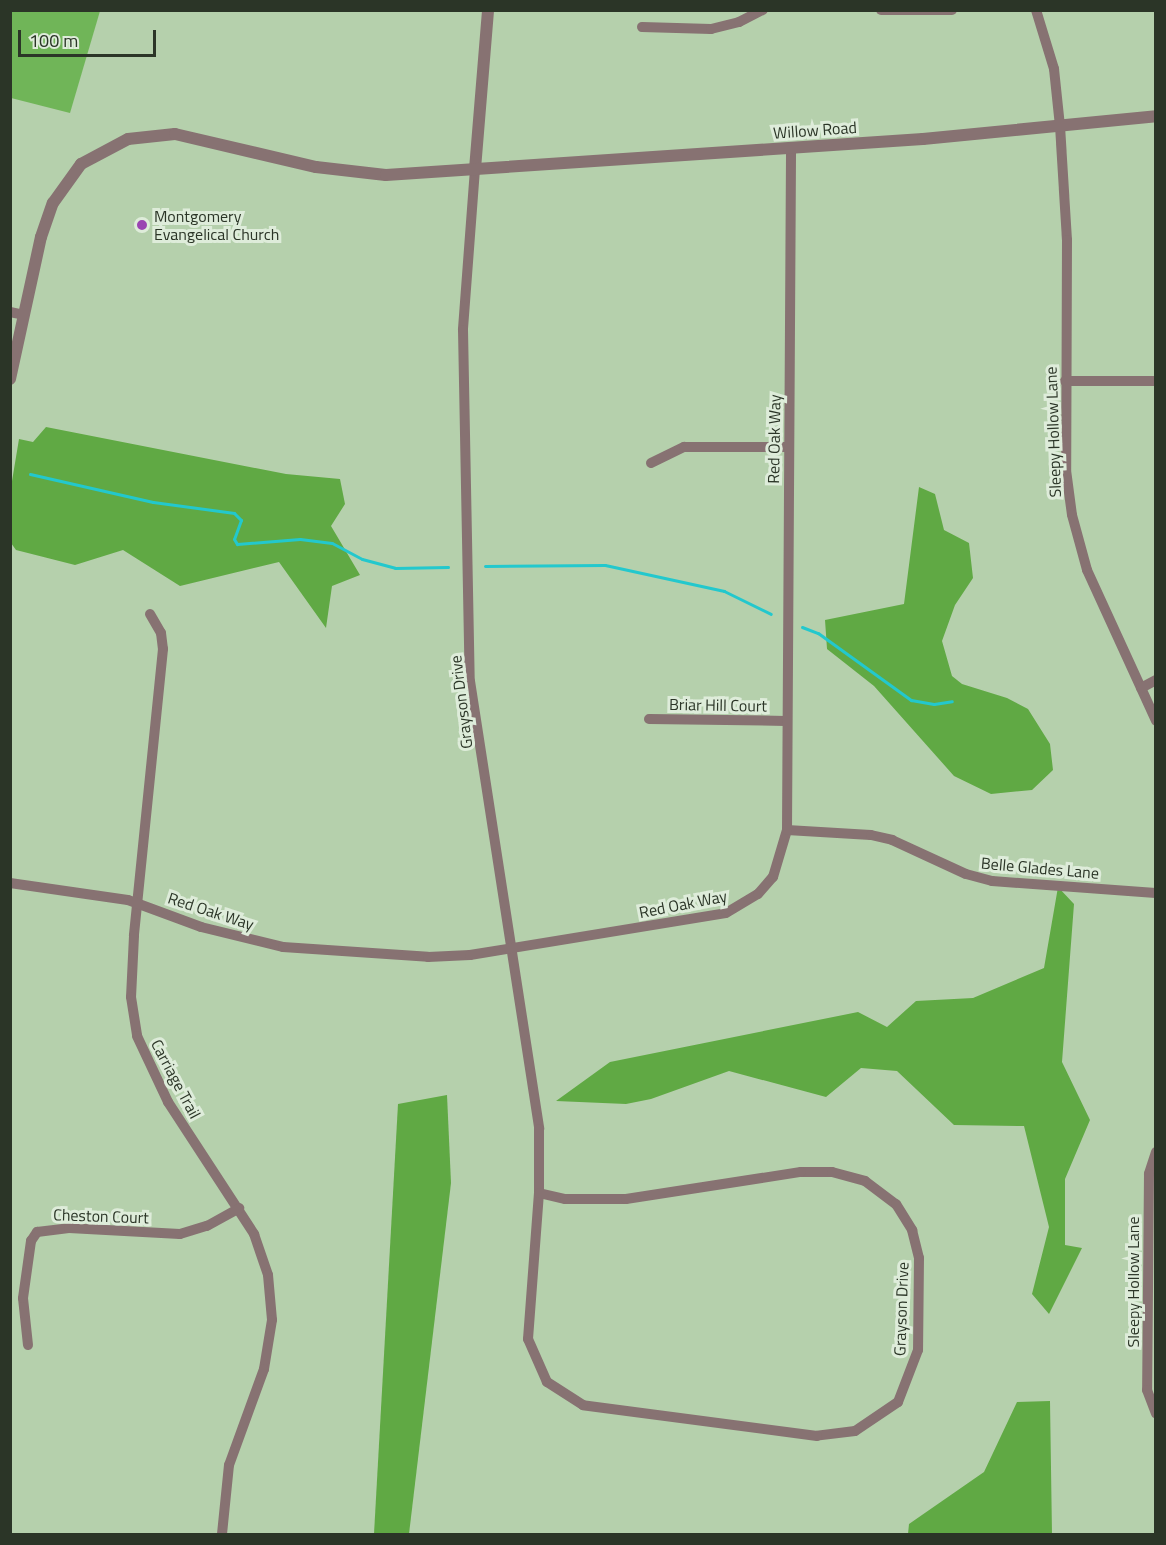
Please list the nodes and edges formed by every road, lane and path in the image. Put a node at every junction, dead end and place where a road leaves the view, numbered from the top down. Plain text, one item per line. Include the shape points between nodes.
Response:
1 (488, 10) edge
2 (763, 10) edge
3 (881, 10) edge
4 (952, 10) edge
5 (1036, 10) edge
6 (642, 27) dead end
7 (1155, 116) edge
8 (1060, 126) junction
9 (791, 148) junction
10 (475, 169) junction
11 (10, 312) edge
12 (24, 315) junction
13 (10, 379) edge
14 (1065, 381) junction
15 (1155, 381) edge
16 (789, 447) junction
17 (651, 463) dead end
18 (150, 614) dead end
19 (1155, 680) edge
20 (1141, 688) junction
21 (649, 719) dead end
22 (786, 721) junction
23 (1155, 721) edge
24 (787, 830) junction
25 (10, 883) edge
26 (1155, 892) edge
27 (140, 903) junction
28 (512, 948) junction
29 (1155, 1152) edge
30 (539, 1193) junction
31 (239, 1208) junction
32 (28, 1345) dead end
33 (1155, 1413) edge
34 (222, 1534) edge

1 - 10 street
2 - 6 street via 739,22 711,28
3 - 4 street
5 - 8 street, Sleepy Hollow Lane via 1054,69
7 - 8 street, Willow Road
8 - 9 street, Willow Road
8 - 14 street, Sleepy Hollow Lane via 1067,240
9 - 10 street, Willow Road
9 - 16 street, Red Oak Way
10 - 12 street, Willow Road via 386,175 350,173 175,134 128,139 86,161 63,184 41,237
10 - 28 street, Grayson Drive via 463,330 470,681
11 - 12 street
12 - 13 street, Willow Road
14 - 15 street
14 - 20 street, Sleepy Hollow Lane via 1066,470 1079,544 1097,595
16 - 17 street via 684,447
16 - 22 street, Red Oak Way
18 - 27 street, Carriage Trail via 161,633 163,649
19 - 20 street
20 - 23 street, Sleepy Hollow Lane
21 - 22 street, Briar Hill Court
22 - 24 street, Red Oak Way
24 - 26 street, Belle Glades Lane via 892,840 966,874 992,881
24 - 28 street, Red Oak Way via 773,877 736,909
25 - 27 street, Red Oak Way
27 - 28 street, Red Oak Way via 201,927 284,947 428,957
27 - 31 street, Carriage Trail via 131,997 137,1036 168,1102
28 - 30 street, Grayson Drive via 539,1129
29 - 33 street, Sleepy Hollow Lane via 1149,1174 1147,1390
30 - 30 street, Grayson Drive via 528,1339 547,1382 573,1401 674,1420 831,1436 870,1424 898,1402 906,1389 918,1350 919,1258 908,1220 883,1191 865,1181 832,1172 801,1172 627,1199 565,1199
31 - 32 street, Cheston Court via 207,1226 180,1234 69,1228 37,1232 31,1241 23,1298
31 - 34 street, Carriage Trail via 265,1262 272,1320 264,1369 229,1465

